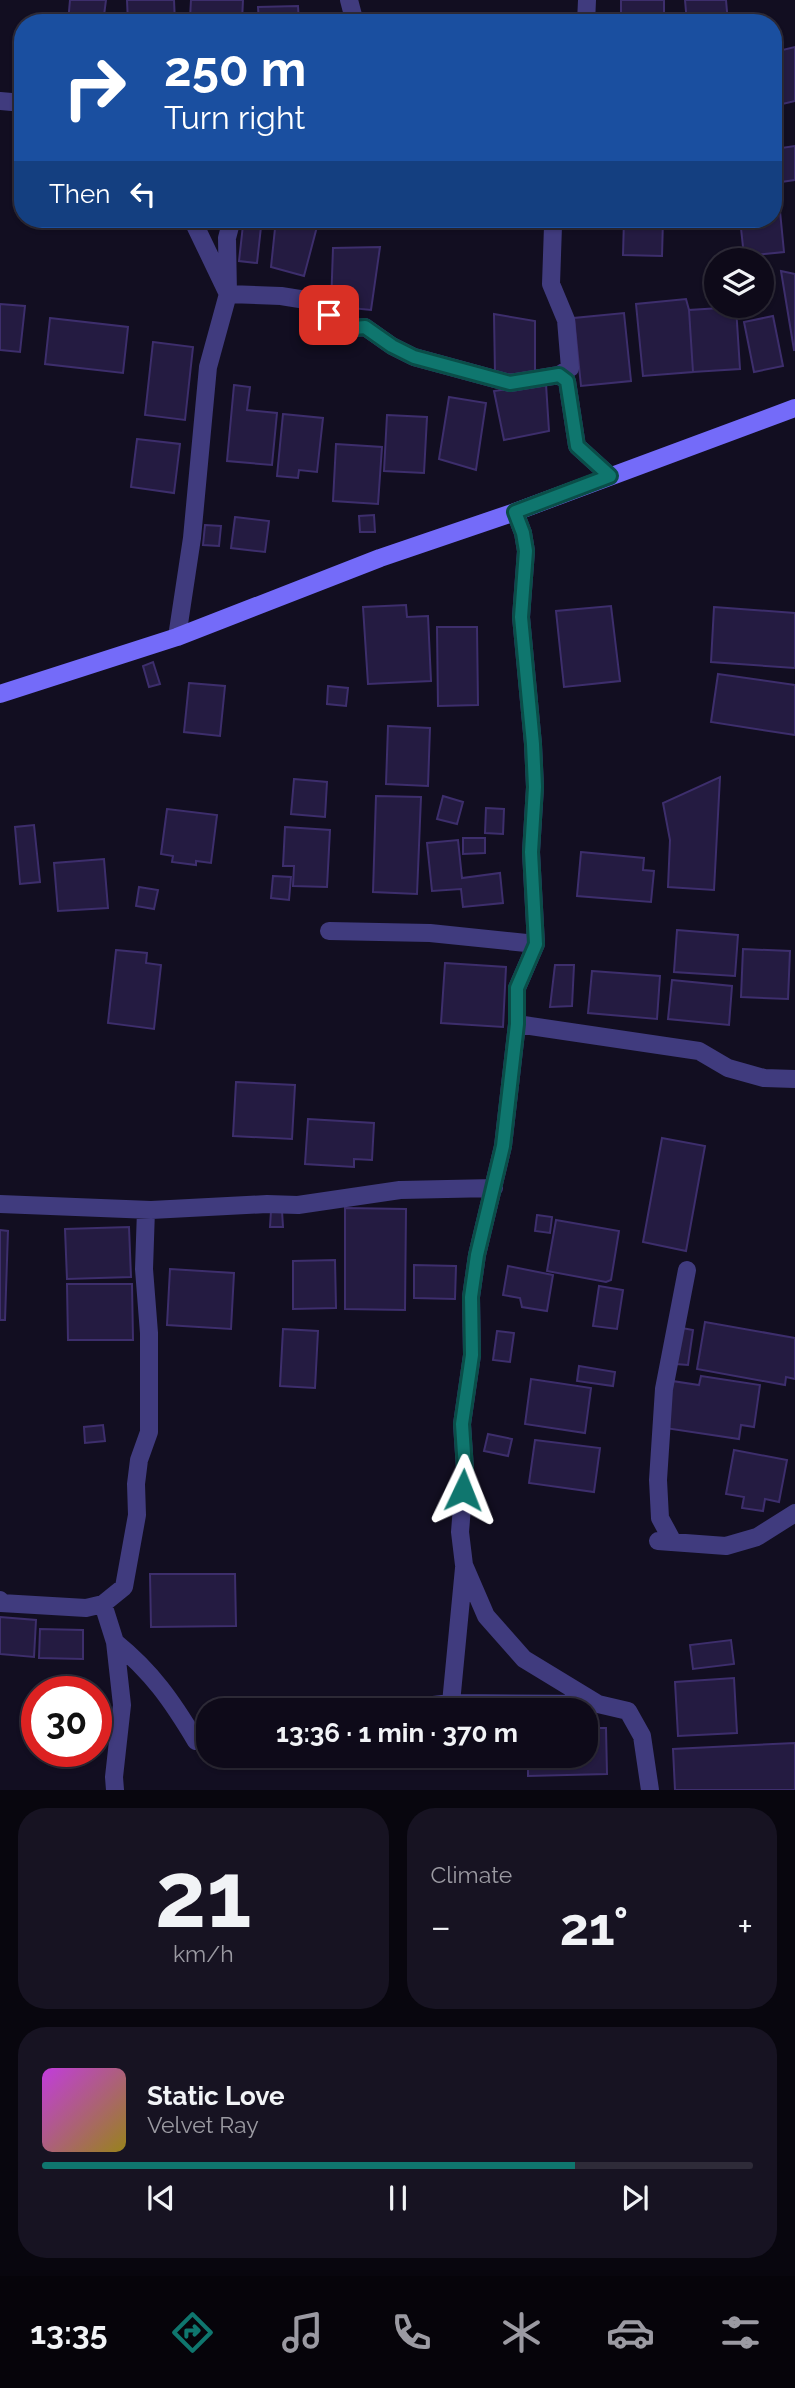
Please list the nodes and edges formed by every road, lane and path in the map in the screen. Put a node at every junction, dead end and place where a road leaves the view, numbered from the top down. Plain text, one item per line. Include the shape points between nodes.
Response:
1 (196, 228) edge
2 (230, 228) edge
3 (554, 228) edge
4 (228, 294) junction
5 (559, 375) junction
6 (795, 408) edge
7 (610, 476) junction
8 (515, 512) junction
9 (177, 637) junction
10 (0, 694) edge
11 (329, 930) dead end
12 (536, 944) junction
13 (517, 1024) junction
14 (795, 1080) edge
15 (494, 1188) junction
16 (0, 1204) edge
17 (146, 1210) junction
18 (687, 1270) dead end
19 (795, 1513) edge
20 (464, 1565) junction
21 (0, 1600) edge
22 (103, 1604) junction
23 (116, 1642) junction
24 (451, 1698) edge
25 (588, 1698) edge
26 (598, 1704) edge
27 (196, 1741) edge
28 (115, 1790) edge
29 (650, 1790) edge

1 - 4 street
2 - 4 street
3 - 5 street via 551,284 566,320 570,368
4 - 5 street via 324,299 335,330 365,327 414,357 495,380 510,383
4 - 9 street via 208,367 192,538
5 - 7 street via 567,381 577,446
6 - 7 street
7 - 8 street
8 - 9 street via 380,558
8 - 12 street via 526,551 521,617 534,755 531,852
9 - 10 street
11 - 12 street via 429,933
12 - 13 street via 517,988
13 - 14 street via 699,1051 728,1068
13 - 15 street via 511,1093
15 - 17 street via 400,1190 298,1205
15 - 20 street via 471,1297 472,1355 462,1424 465,1469 460,1532
16 - 17 street
17 - 22 street via 149,1432 139,1460 137,1515 124,1587
18 - 19 street via 664,1389 659,1480 666,1542 726,1546 757,1537
20 - 24 street
20 - 25 street via 486,1616 524,1658
21 - 22 street via 86,1608
22 - 23 street
23 - 27 street via 171,1699
23 - 28 street via 122,1704
26 - 29 street via 628,1711 642,1736

